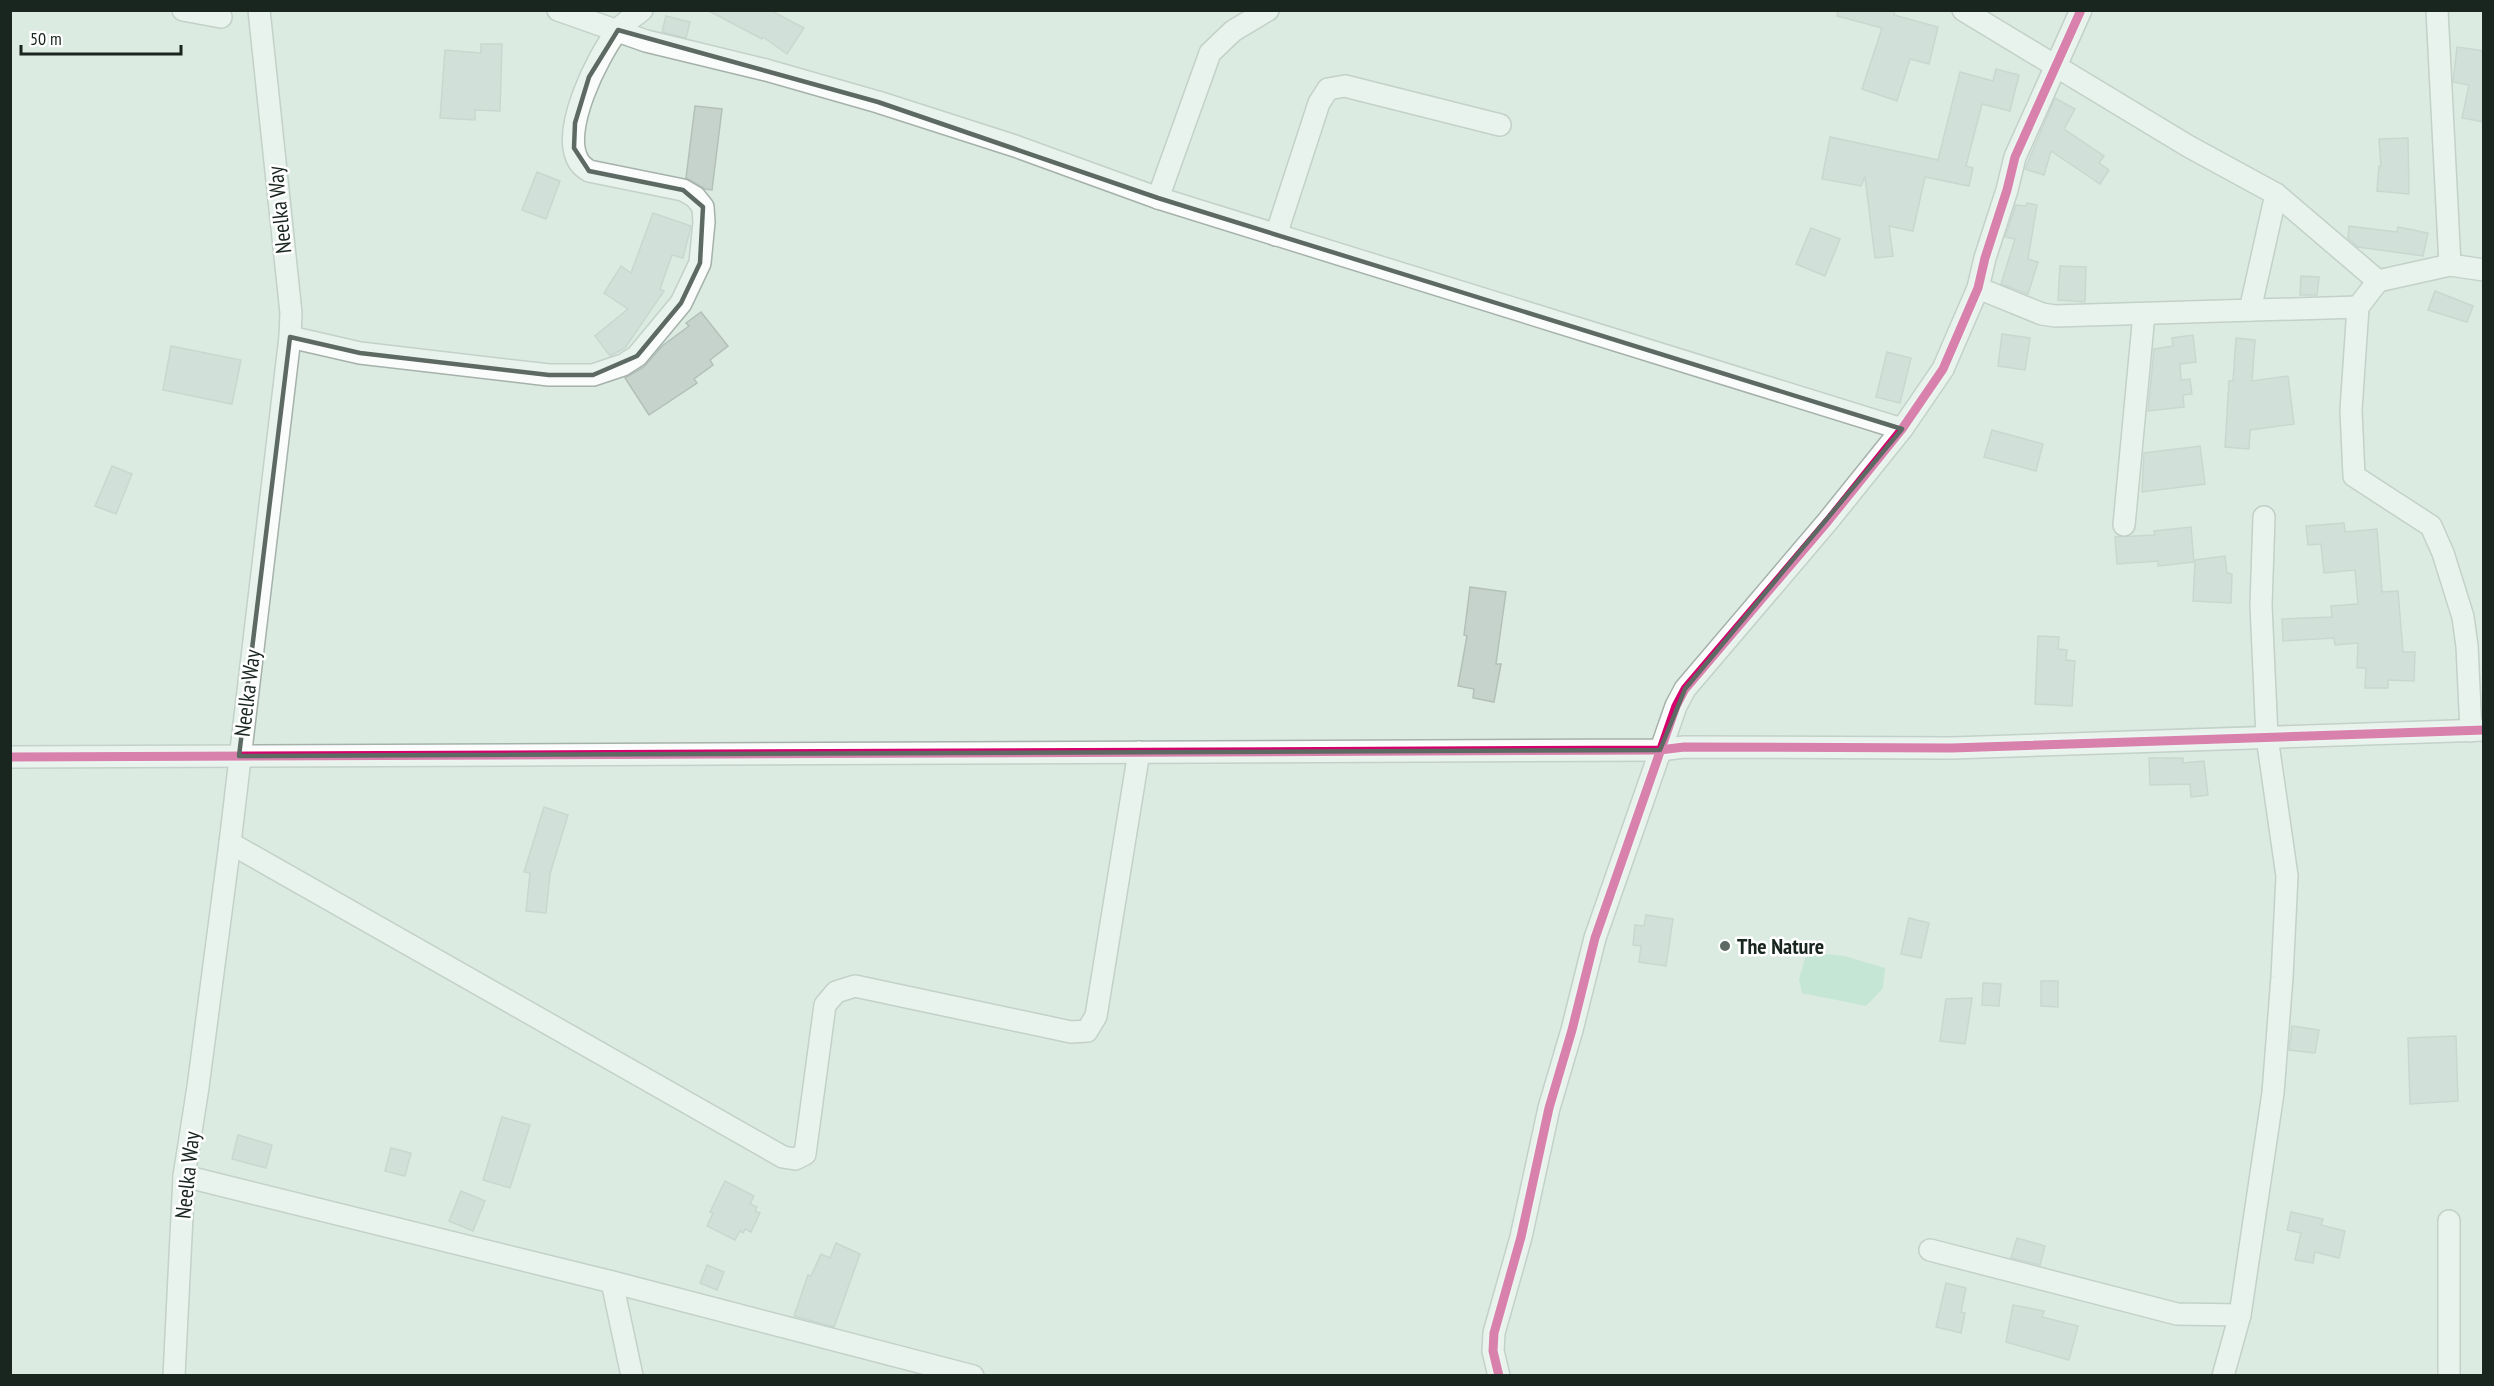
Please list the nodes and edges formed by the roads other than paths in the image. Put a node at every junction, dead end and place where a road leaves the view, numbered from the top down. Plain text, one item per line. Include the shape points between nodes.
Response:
1 (183, 10) edge
2 (259, 10) edge
3 (558, 10) edge
4 (642, 10) edge
5 (1268, 10) edge
6 (1963, 10) edge
7 (2081, 10) edge
8 (2436, 10) edge
9 (221, 17) dead end
10 (618, 30) junction
11 (2055, 68) junction
12 (1500, 125) dead end
13 (2276, 194) junction
14 (1158, 198) junction
15 (1276, 235) junction
16 (2450, 265) junction
17 (2484, 270) edge
18 (2378, 281) junction
19 (1978, 288) junction
20 (2358, 307) junction
21 (2250, 310) junction
22 (2144, 314) junction
23 (290, 337) junction
24 (1902, 429) junction
25 (2265, 517) dead end
26 (2124, 525) dead end
27 (2477, 731) edge
28 (2267, 737) junction
29 (1660, 750) junction
30 (1139, 752) junction
31 (239, 756) junction
32 (10, 757) edge
33 (230, 843) junction
34 (184, 1176) junction
35 (2449, 1221) dead end
36 (1930, 1250) dead end
37 (612, 1281) junction
38 (2240, 1315) junction
39 (174, 1376) edge
40 (632, 1376) edge
41 (973, 1376) edge
42 (1500, 1376) edge
43 (2223, 1376) edge
44 (2449, 1376) edge

1 - 9 street
2 - 23 street, Neelka Way via 291,313
3 - 10 street
4 - 10 street
5 - 14 street via 1233,31 1210,53
6 - 11 street
7 - 11 street
8 - 16 street
10 - 14 street via 646,41 878,102 1016,146
10 - 23 street via 589,77 575,123 574,148 579,162 589,171 683,190 703,207 704,222 700,263 681,303 637,356 594,375 549,375 360,353
11 - 13 street
11 - 19 street via 2015,157
12 - 15 street via 1345,86 1328,89 1319,103
13 - 18 street
13 - 21 street
14 - 15 street
15 - 24 street
16 - 17 street
16 - 18 street
18 - 20 street
19 - 22 street via 2042,314
19 - 24 street via 1946,363
20 - 21 street
20 - 27 street via 2351,410 2354,476 2431,526 2444,553 2463,617
21 - 22 street
22 - 26 street
23 - 31 street, Neelka Way
24 - 29 street via 1685,689
25 - 28 street via 2261,605
27 - 28 street
28 - 29 street via 1952,748
28 - 38 street via 2287,876 2283,966 2273,1093
29 - 30 street
29 - 42 street via 1595,938 1549,1108 1521,1237 1494,1333 1493,1351
30 - 31 street
30 - 33 street via 1096,1016 1087,1031 1071,1032 855,986 836,992 825,1005 805,1154 795,1159 783,1157
31 - 32 street
31 - 33 street, Neelka Way
33 - 34 street, Neelka Way
34 - 37 street
34 - 39 street, Neelka Way
35 - 44 street
36 - 38 street via 2177,1314
37 - 40 street
37 - 41 street
38 - 43 street

